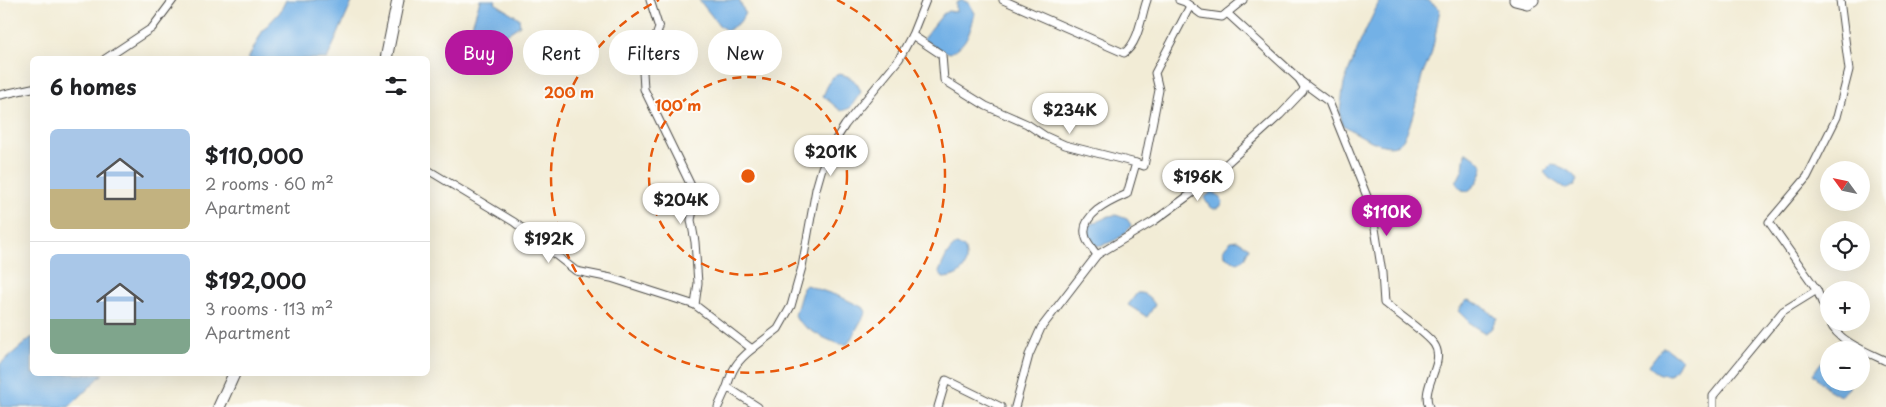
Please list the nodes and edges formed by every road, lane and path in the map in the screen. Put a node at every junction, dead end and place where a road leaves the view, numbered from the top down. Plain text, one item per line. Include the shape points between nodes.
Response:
1 (173, 0) edge
2 (398, 0) edge
3 (650, 0) edge
4 (926, 0) edge
5 (1003, 0) edge
6 (1147, 0) edge
7 (1179, 0) edge
8 (1244, 0) edge
9 (1515, 0) edge
10 (1533, 0) edge
11 (1840, 0) edge
12 (1190, 6) junction
13 (1227, 13) junction
14 (912, 35) junction
15 (110, 56) edge
16 (387, 56) edge
17 (1299, 79) junction
18 (30, 88) edge
19 (0, 95) edge
20 (1136, 163) junction
21 (430, 171) edge
22 (1097, 255) junction
23 (1817, 290) junction
24 (1820, 298) edge
25 (695, 305) junction
26 (1833, 331) edge
27 (752, 349) junction
28 (1886, 361) edge
29 (233, 376) edge
30 (727, 387) junction
31 (219, 407) edge
32 (718, 407) edge
33 (758, 407) edge
34 (938, 407) edge
35 (1001, 407) edge
36 (1015, 407) edge
37 (1429, 407) edge
38 (1713, 407) edge

1 - 15 street via 152,28
2 - 16 main road
3 - 25 street via 659,28 643,72 644,89 696,196 691,220 698,283
4 - 14 street
5 - 6 street via 1124,53 1130,49 1140,26
7 - 12 street
8 - 13 street
9 - 10 main road via 1527,3
11 - 23 street via 1849,70 1837,117 1807,177 1769,222
12 - 13 street via 1201,14 1222,17
12 - 20 street via 1155,73 1160,90 1144,166
13 - 17 street
14 - 20 street via 942,55 944,80 986,106 1065,145
14 - 27 street via 899,59 832,144 816,189 802,267 791,306 778,330
17 - 22 street via 1304,86 1303,91 1203,185 1154,221
17 - 37 street via 1329,102 1366,193 1376,229 1384,303 1427,337 1438,352 1426,395
18 - 19 street
20 - 22 street via 1127,194 1102,206 1087,221 1086,240
21 - 25 street via 514,222 576,271 611,278
22 - 36 street via 1041,328 1029,355
23 - 24 street
23 - 38 street via 1783,311 1713,396
25 - 27 street
26 - 28 street
27 - 30 street via 732,369
29 - 31 main road
30 - 32 street
30 - 33 street
34 - 35 street via 946,380

